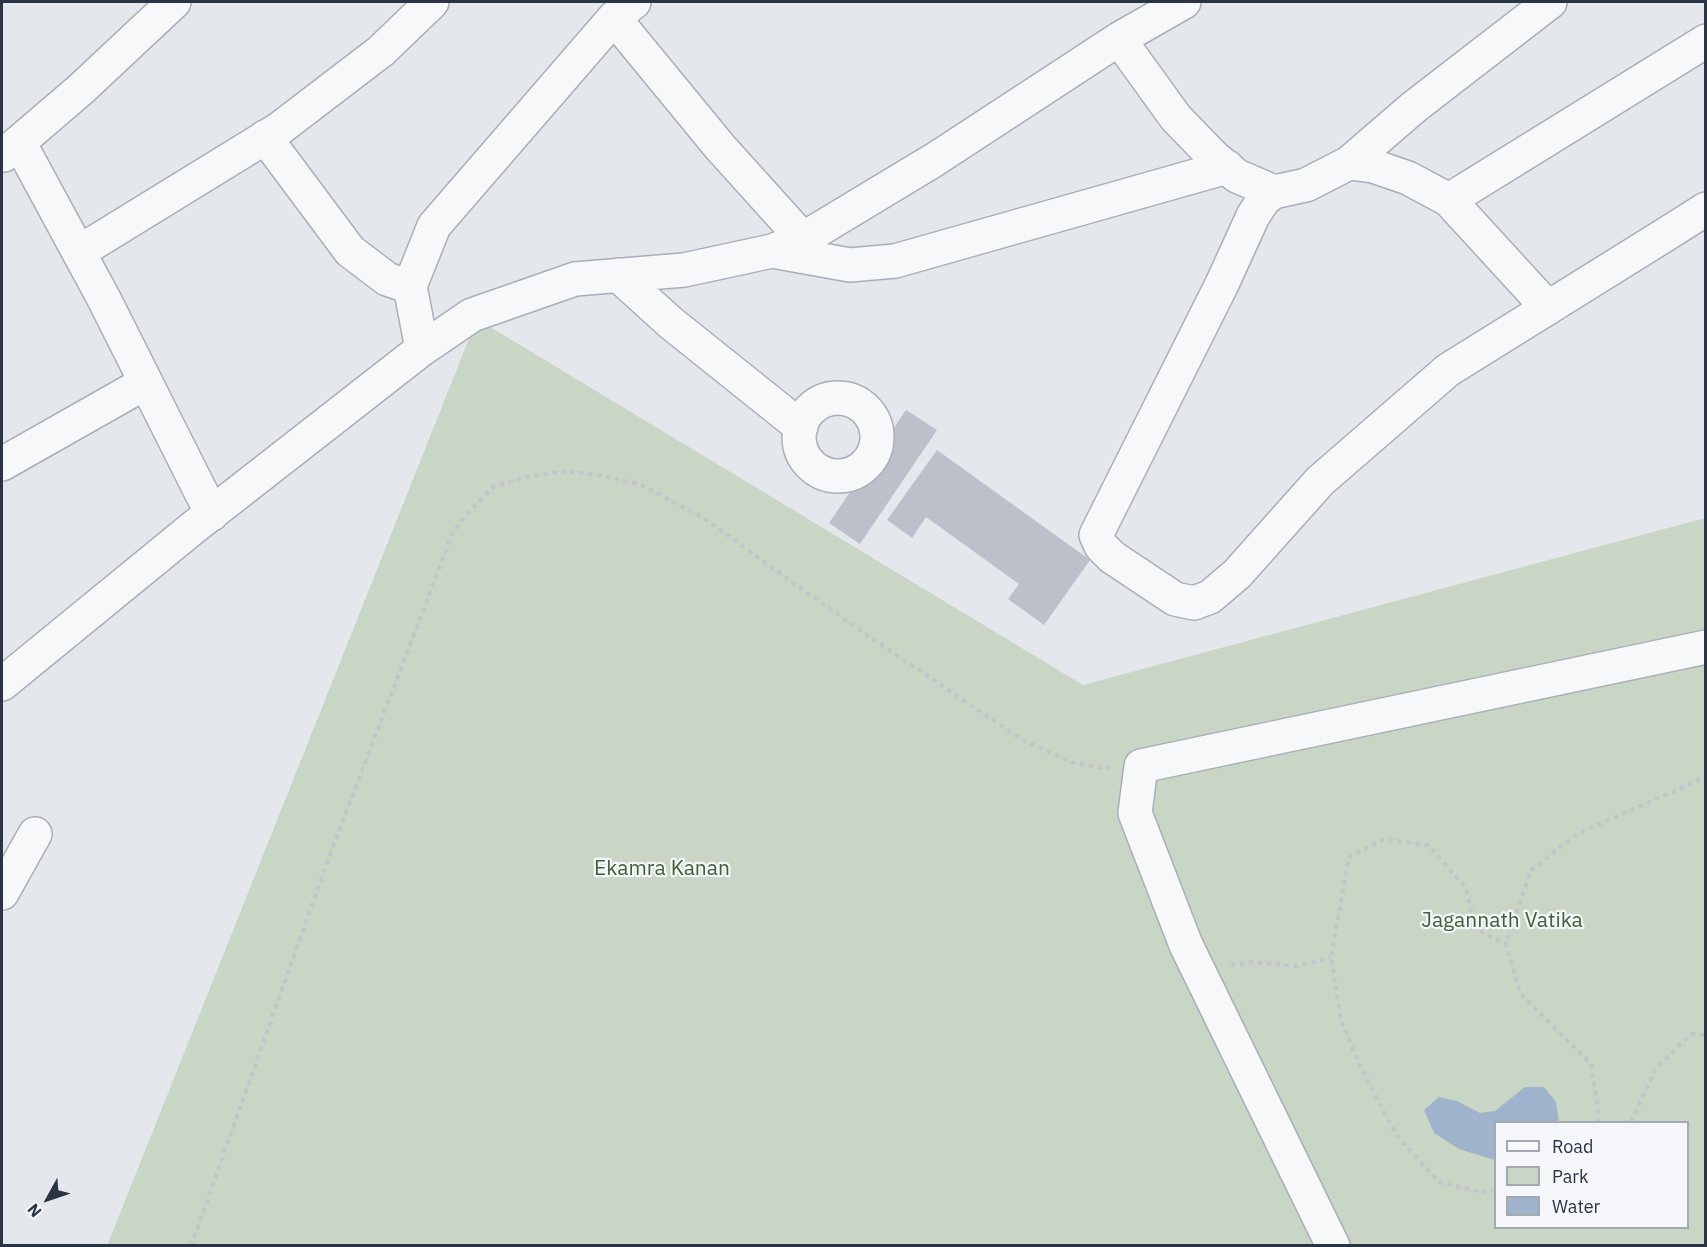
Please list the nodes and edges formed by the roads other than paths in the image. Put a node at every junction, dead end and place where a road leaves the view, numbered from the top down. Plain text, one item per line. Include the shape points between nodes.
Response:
1 (174, 2) edge
2 (432, 2) edge
3 (1550, 2) edge
4 (1163, 6) edge
5 (624, 10) edge
6 (1119, 39) junction
7 (1706, 41) edge
8 (265, 137) junction
9 (10, 150) edge
10 (1349, 163) junction
11 (1227, 167) junction
12 (1274, 192) junction
13 (1449, 200) junction
14 (1706, 208) edge
15 (803, 239) junction
16 (772, 251) junction
17 (78, 252) junction
18 (618, 275) junction
19 (410, 287) junction
20 (1548, 308) junction
21 (422, 349) junction
22 (146, 383) junction
23 (801, 426) dead end
24 (2, 464) edge
25 (212, 513) junction
26 (1706, 646) edge
27 (2, 684) edge
28 (35, 834) dead end
29 (2, 893) edge
30 (1333, 1245) edge

1 - 9 street
2 - 8 street via 381,51
3 - 10 street via 1414,106
4 - 6 street
5 - 15 street via 720,147
5 - 19 street via 434,226
6 - 11 street via 1176,118
6 - 15 street via 934,160
7 - 13 street
8 - 17 street
8 - 19 street via 350,251 387,279
9 - 17 street
10 - 12 street via 1306,185
10 - 13 street via 1373,166 1408,178
11 - 12 street via 1237,176
11 - 16 street via 895,261 850,265
12 - 20 street via 1253,216 1096,535 1112,557 1174,598 1194,603 1210,597 1237,574 1320,481 1448,370
13 - 20 street
14 - 20 street
15 - 16 street
16 - 18 street via 684,270
17 - 22 street
18 - 21 street via 575,279 472,315
18 - 23 street
19 - 21 street
21 - 25 street
22 - 24 street
22 - 25 street
25 - 27 street
26 - 30 street via 1141,766 1135,813 1186,945
28 - 29 street

